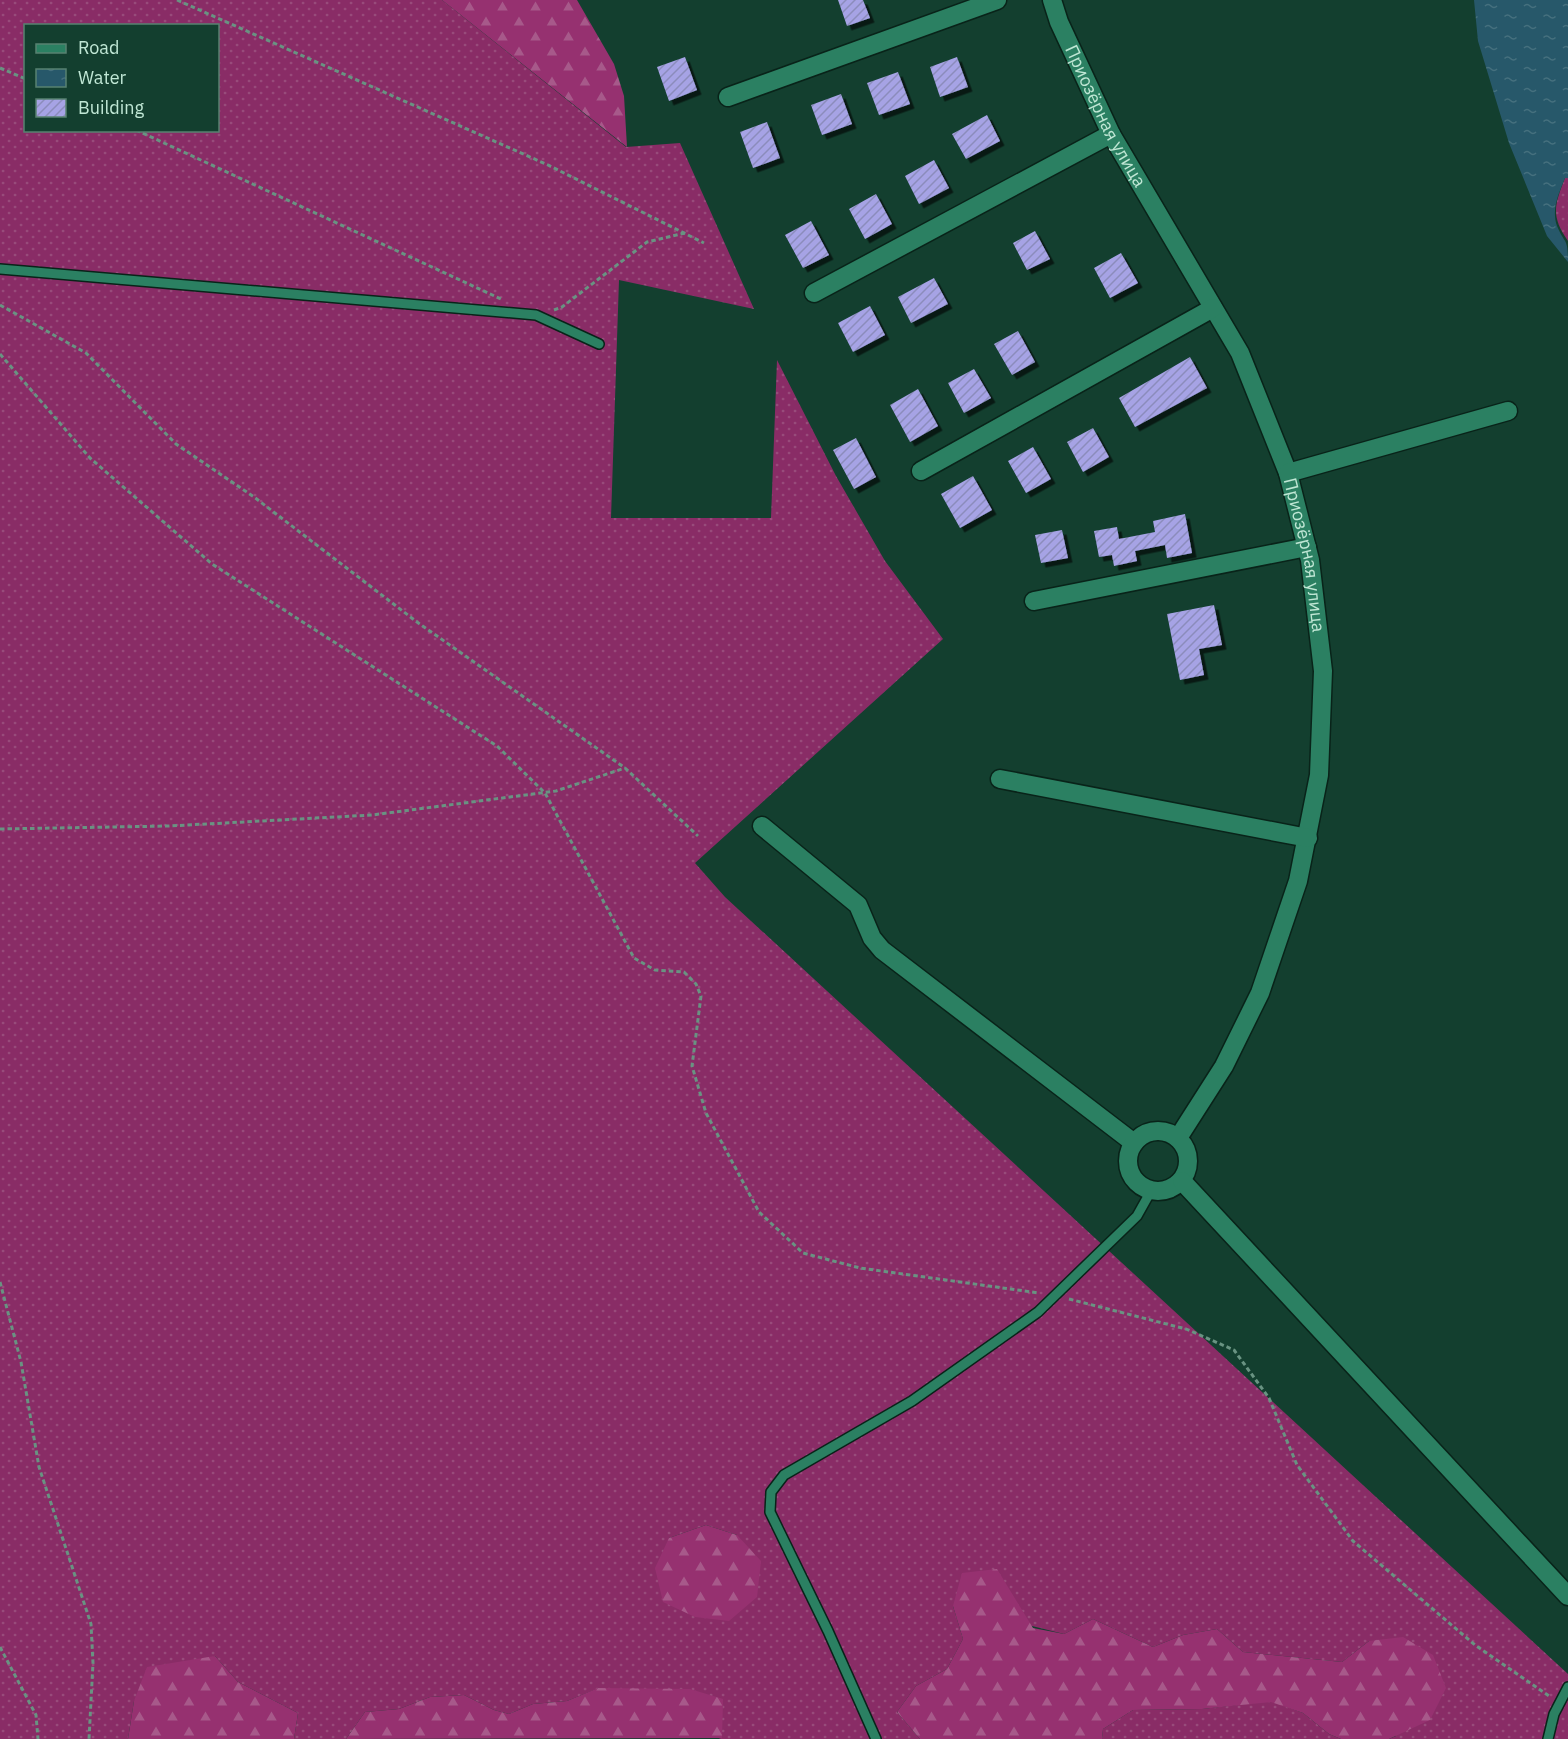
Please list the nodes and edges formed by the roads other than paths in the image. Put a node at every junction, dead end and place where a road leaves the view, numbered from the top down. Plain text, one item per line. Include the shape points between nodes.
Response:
1 (997, 0) edge
2 (1052, 0) edge
3 (728, 98) dead end
4 (1111, 134) junction
5 (0, 269) edge
6 (814, 293) dead end
7 (1213, 308) junction
8 (599, 344) dead end
9 (1508, 411) dead end
10 (921, 471) dead end
11 (1288, 473) junction
12 (1307, 547) junction
13 (1034, 601) dead end
14 (1000, 778) dead end
15 (762, 826) dead end
16 (1308, 838) junction
17 (1178, 1138) junction
18 (1134, 1143) junction
19 (1182, 1181) junction
20 (1151, 1191) junction
21 (1568, 1596) edge
22 (1568, 1687) edge
23 (876, 1739) edge
24 (1548, 1739) edge

1 - 3 street
2 - 4 street, Приозёрная улица
4 - 6 street
4 - 7 street, Приозёрная улица
5 - 8 lane via 536,315
7 - 10 street
7 - 11 street, Приозёрная улица via 1240,353
9 - 11 street
11 - 12 street, Приозёрная улица
12 - 13 street
12 - 16 street, Приозёрная улица via 1323,671 1319,775
14 - 16 street
15 - 18 street via 858,905 872,938 882,950
16 - 17 street, Приозёрная улица via 1298,881 1260,993 1224,1066
17 - 18 street via 1155,1130
17 - 19 street via 1189,1159
18 - 20 street via 1128,1167 1136,1182
19 - 20 street via 1168,1190
19 - 21 street
20 - 23 lane via 1137,1216 1038,1312 912,1401 784,1475 771,1492 770,1512
22 - 24 lane

